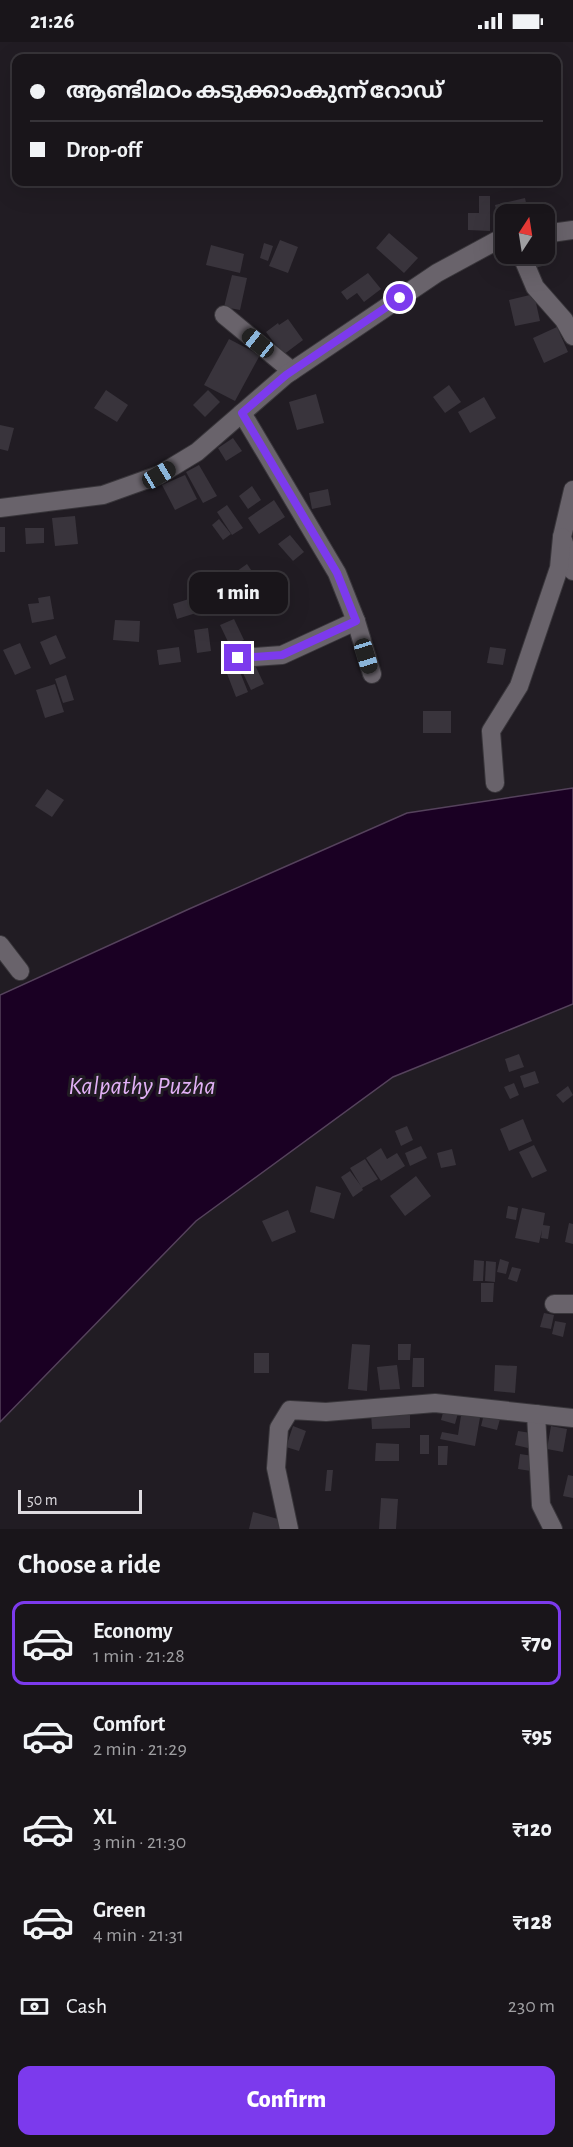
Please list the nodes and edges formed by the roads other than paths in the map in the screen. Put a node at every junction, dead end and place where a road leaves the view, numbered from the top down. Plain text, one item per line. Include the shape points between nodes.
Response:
1 (573, 230) edge
2 (555, 232) edge
3 (495, 242) edge
4 (525, 264) edge
5 (224, 315) dead end
6 (573, 336) edge
7 (292, 371) junction
8 (242, 413) junction
9 (573, 490) edge
10 (0, 508) edge
11 (562, 537) junction
12 (573, 571) edge
13 (356, 621) junction
14 (238, 658) dead end
15 (372, 674) dead end
16 (495, 783) dead end
17 (0, 945) edge
18 (20, 972) dead end
19 (554, 1304) dead end
20 (573, 1304) edge
21 (536, 1414) junction
22 (573, 1418) edge
23 (289, 1529) edge
24 (553, 1529) edge

1 - 2 street
3 - 7 street via 437,273
4 - 6 street via 535,287
5 - 7 street
7 - 8 street
8 - 10 street via 197,452 159,475 103,495
8 - 13 street via 337,573
9 - 11 street
11 - 12 street
11 - 16 street via 559,568 519,686 491,732
13 - 14 street via 282,655
13 - 15 street
17 - 18 street
19 - 20 street
21 - 22 street
21 - 23 street via 435,1403 326,1412 290,1410 279,1428 276,1468
21 - 24 street via 541,1505

